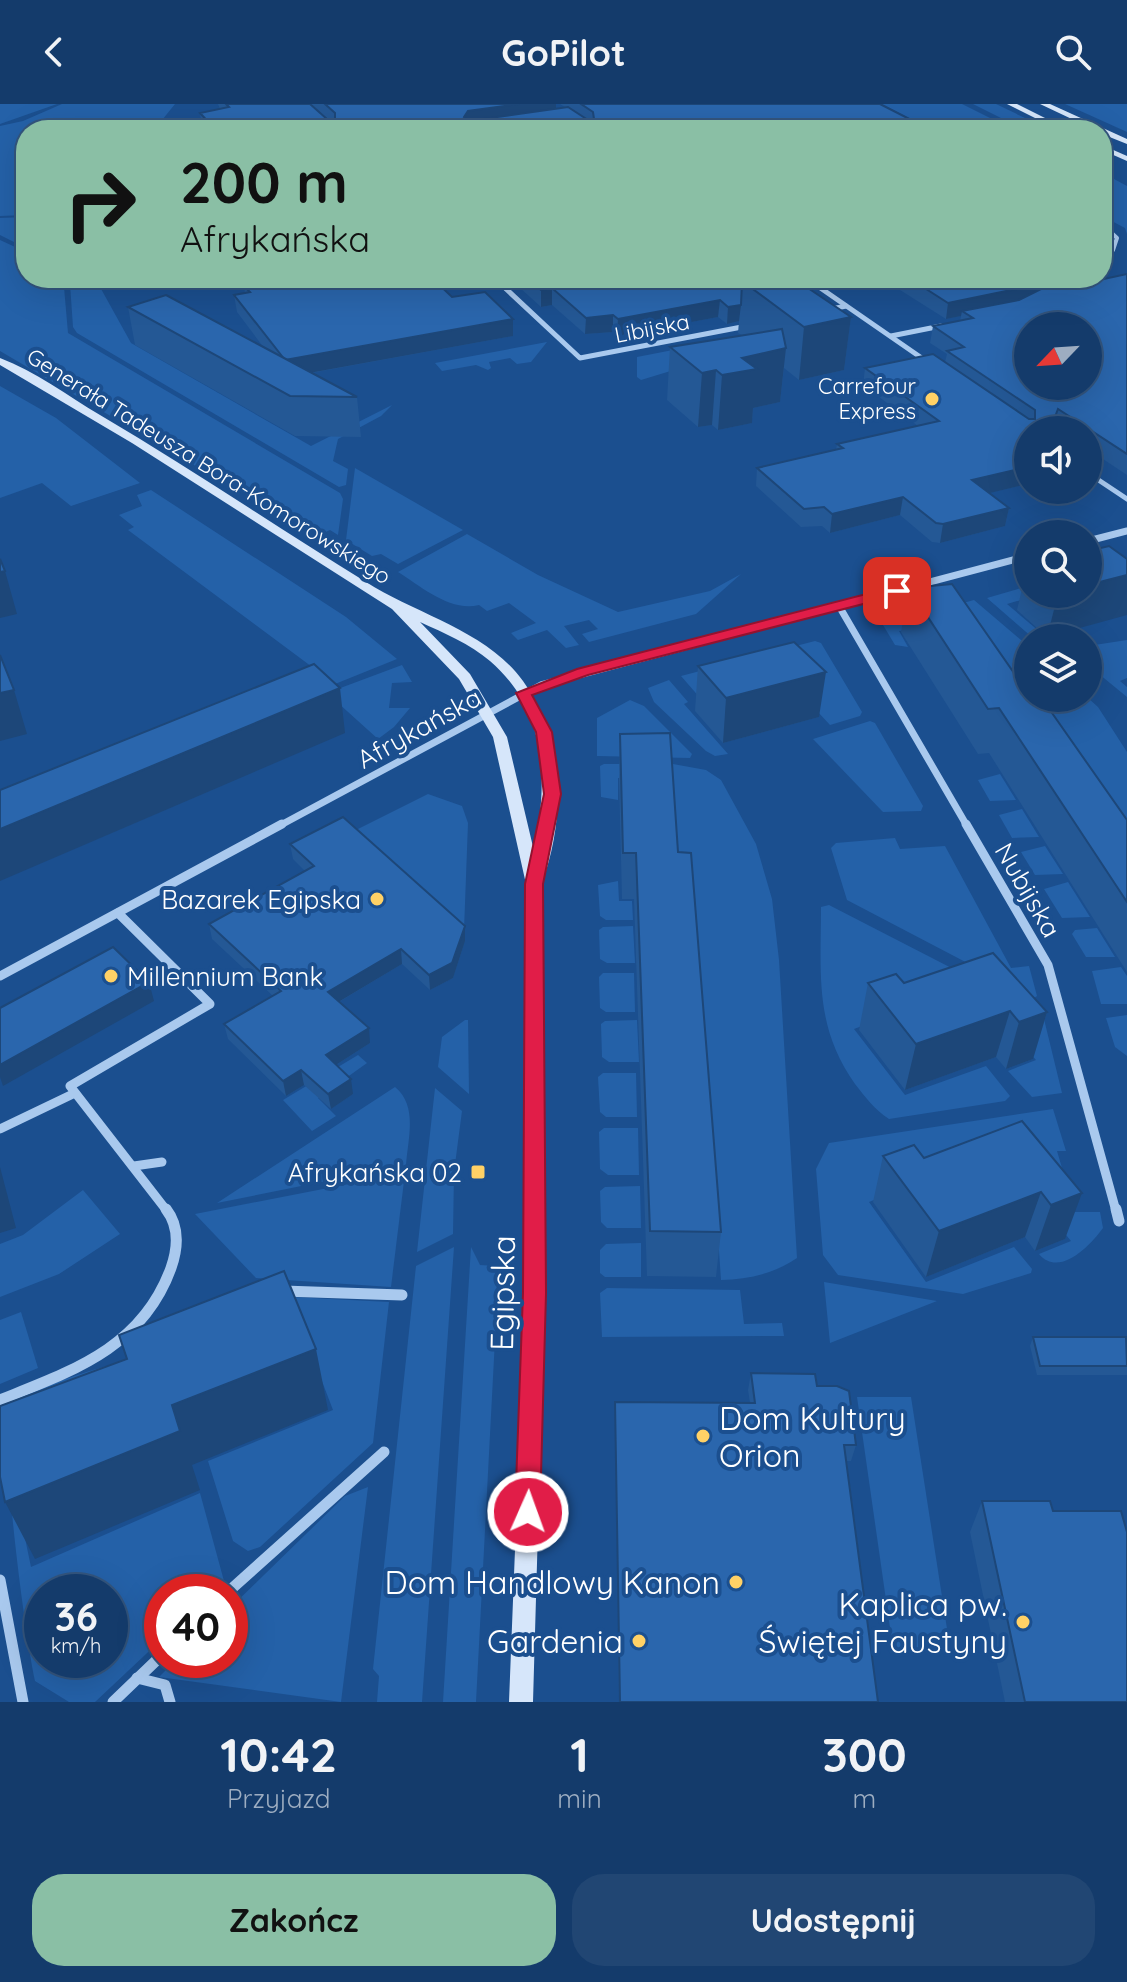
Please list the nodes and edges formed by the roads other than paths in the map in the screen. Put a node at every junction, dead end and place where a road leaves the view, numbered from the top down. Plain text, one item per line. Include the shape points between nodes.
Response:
1 (1011, 104) edge
2 (1044, 104) edge
3 (1044, 120) edge
4 (1079, 120) edge
5 (1112, 233) edge
6 (1112, 251) edge
7 (505, 288) edge
8 (820, 288) edge
9 (846, 306) junction
10 (814, 312) edge
11 (953, 323) edge
12 (752, 325) dead end
13 (891, 336) junction
14 (0, 361) edge
15 (928, 363) edge
16 (1102, 482) edge
17 (1127, 499) edge
18 (1127, 531) edge
19 (1102, 537) edge
20 (1014, 560) edge
21 (397, 606) junction
22 (839, 606) junction
23 (524, 693) junction
24 (487, 712) junction
25 (534, 884) junction
26 (118, 913) junction
27 (0, 976) edge
28 (75, 1093) junction
29 (0, 1129) edge
30 (162, 1162) dead end
31 (134, 1166) junction
32 (1119, 1221) dead end
33 (265, 1290) edge
34 (402, 1295) dead end
35 (0, 1400) edge
36 (384, 1452) dead end
37 (248, 1574) edge
38 (0, 1580) edge
39 (144, 1672) edge
40 (137, 1678) junction
41 (23, 1702) edge
42 (113, 1702) edge
43 (170, 1702) edge
44 (521, 1702) edge

1 - 3 street
2 - 4 street
5 - 6 street via 1117,238
7 - 12 street, Libijska via 580,358
8 - 9 street
9 - 10 street
9 - 13 street
11 - 13 street
13 - 15 street
14 - 21 street, Generała Tadeusza Bora-Komorowskiego via 97,416
16 - 17 street
18 - 19 street
20 - 22 street, Afrykańska
21 - 23 street, Generała Tadeusza Bora-Komorowskiego via 474,643 509,672
21 - 24 street, Generała Tadeusza Bora-Komorowskiego via 465,677
22 - 23 street, Afrykańska via 583,672
22 - 32 street, Nubijska via 1048,965
23 - 24 street, Afrykańska
23 - 25 street, Egipska via 544,732 552,781 552,807
24 - 25 street, Egipska via 500,737
24 - 26 street, Afrykańska
25 - 44 street, Egipska via 534,1321
26 - 27 street, Afrykańska
26 - 28 street via 210,1004 70,1086
28 - 29 street
28 - 31 street
30 - 31 street
31 - 35 street via 172,1217 178,1241 156,1300 130,1344
33 - 34 street
36 - 37 street
38 - 41 street
39 - 40 street
40 - 42 street
40 - 43 street via 165,1685

